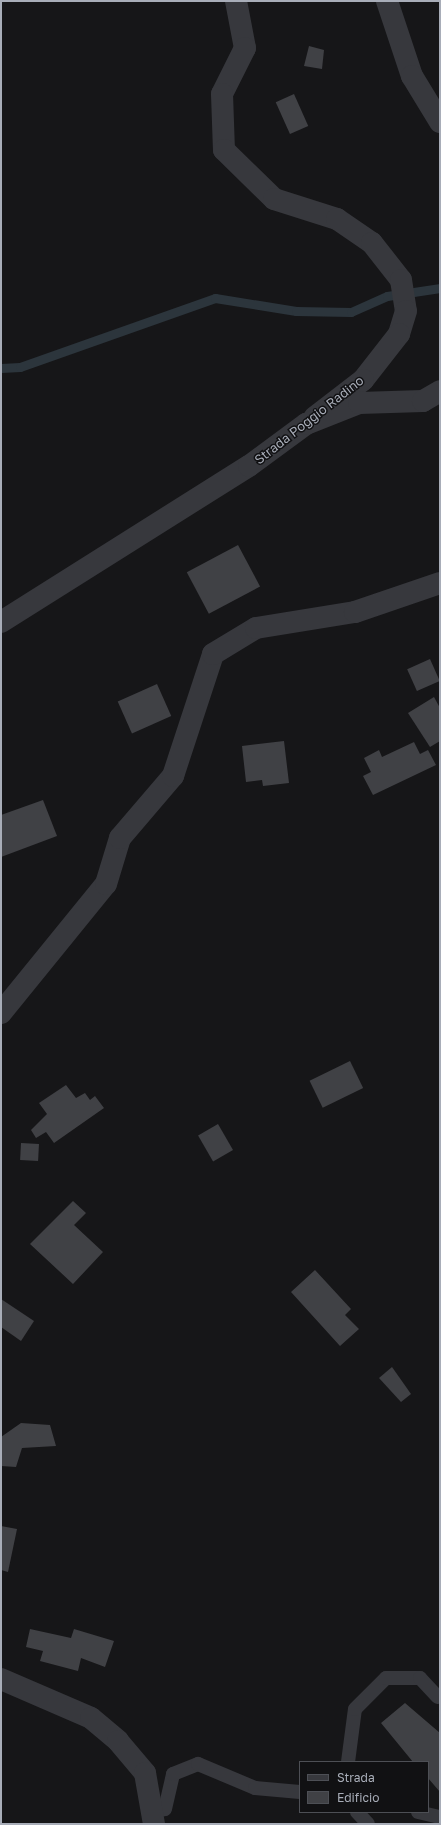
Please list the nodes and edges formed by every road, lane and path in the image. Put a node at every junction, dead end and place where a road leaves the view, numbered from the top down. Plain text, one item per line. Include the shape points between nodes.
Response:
1 (236, 1) edge
2 (387, 1) edge
3 (440, 122) edge
4 (440, 391) edge
5 (306, 424) junction
6 (440, 583) edge
7 (1, 622) edge
8 (1, 1013) edge
9 (1, 1679) edge
10 (438, 1697) dead end
11 (348, 1761) edge
12 (299, 1792) edge
13 (358, 1813) edge
14 (422, 1813) edge
15 (440, 1817) edge
16 (152, 1818) edge
17 (368, 1824) edge

1 - 5 street, Strada Poggio Radino via 245,48 222,94 224,150 274,199 337,219 372,243 401,280 406,311 400,334 363,380
2 - 3 street via 412,76
4 - 5 street via 423,401 359,403
5 - 7 street, Strada Poggio Radino via 237,474
6 - 8 street via 355,612 256,628 213,654 173,776 120,838 106,884
9 - 16 street via 91,1718 118,1741 144,1773
10 - 11 lane via 420,1678 386,1678 355,1709
12 - 16 lane via 255,1788 198,1764 173,1774 165,1809
13 - 17 lane
14 - 15 lane

